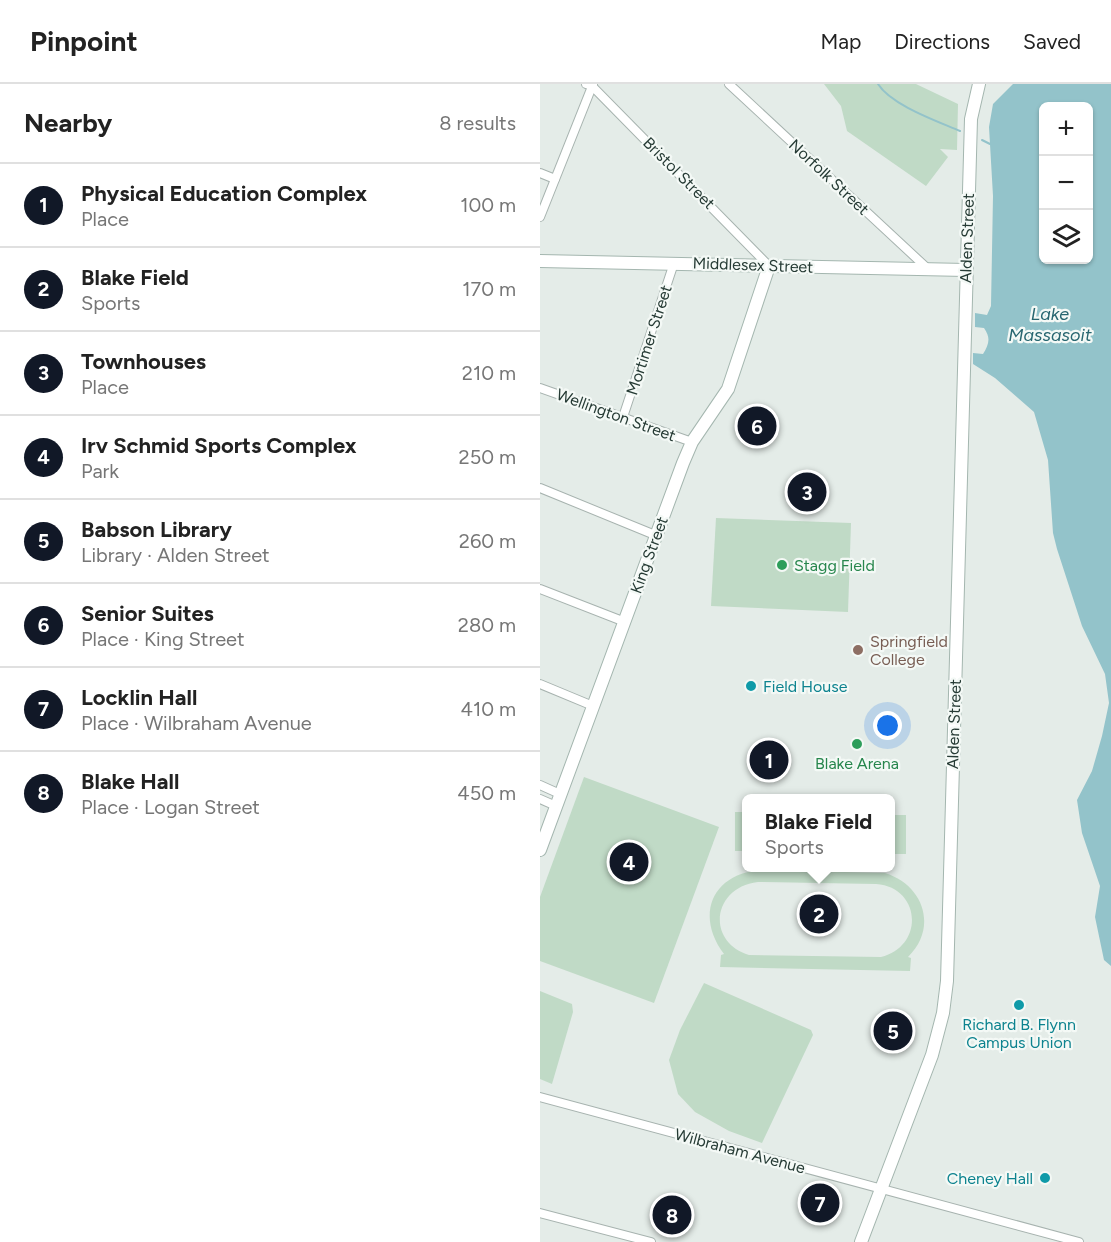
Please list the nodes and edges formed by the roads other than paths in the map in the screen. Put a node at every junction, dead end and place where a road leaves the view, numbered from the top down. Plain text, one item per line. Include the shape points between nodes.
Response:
1 (729, 84) edge
2 (979, 84) edge
3 (590, 85) edge
4 (540, 173) edge
5 (555, 179) junction
6 (540, 217) edge
7 (540, 261) edge
8 (674, 263) junction
9 (769, 266) junction
10 (928, 269) junction
11 (966, 270) junction
12 (540, 388) edge
13 (623, 417) junction
14 (692, 442) junction
15 (540, 488) edge
16 (656, 535) junction
17 (540, 589) edge
18 (625, 622) junction
19 (540, 684) edge
20 (593, 706) junction
21 (540, 786) edge
22 (540, 799) edge
23 (558, 800) junction
24 (540, 850) edge
25 (540, 1096) edge
26 (882, 1188) junction
27 (540, 1213) edge
28 (609, 1231) junction
29 (606, 1242) edge
30 (651, 1242) edge
31 (861, 1242) edge
32 (1079, 1242) edge

1 - 10 street, Norfolk Street
2 - 11 main road, Alden Street via 971,119
3 - 5 street
3 - 9 street, Bristol Street
4 - 5 street
5 - 6 street
7 - 8 main road, Middlesex Street
8 - 9 main road, Middlesex Street
8 - 13 street, Mortimer Street
9 - 10 main road, Middlesex Street
9 - 14 main road, King Street via 728,389
10 - 11 main road, Middlesex Street
11 - 26 main road, Alden Street via 947,981 932,1054
12 - 13 street, Wellington Street
13 - 14 street, Wellington Street
14 - 16 main road, King Street
15 - 16 street
16 - 18 main road, King Street
17 - 18 street
18 - 20 main road, King Street
19 - 20 street
20 - 23 main road, King Street
21 - 23 street
22 - 23 street
23 - 24 main road, King Street
25 - 26 street, Wilbraham Avenue
26 - 31 main road, Alden Street
26 - 32 street, Wilbraham Avenue
27 - 28 street
28 - 29 street
28 - 30 street

